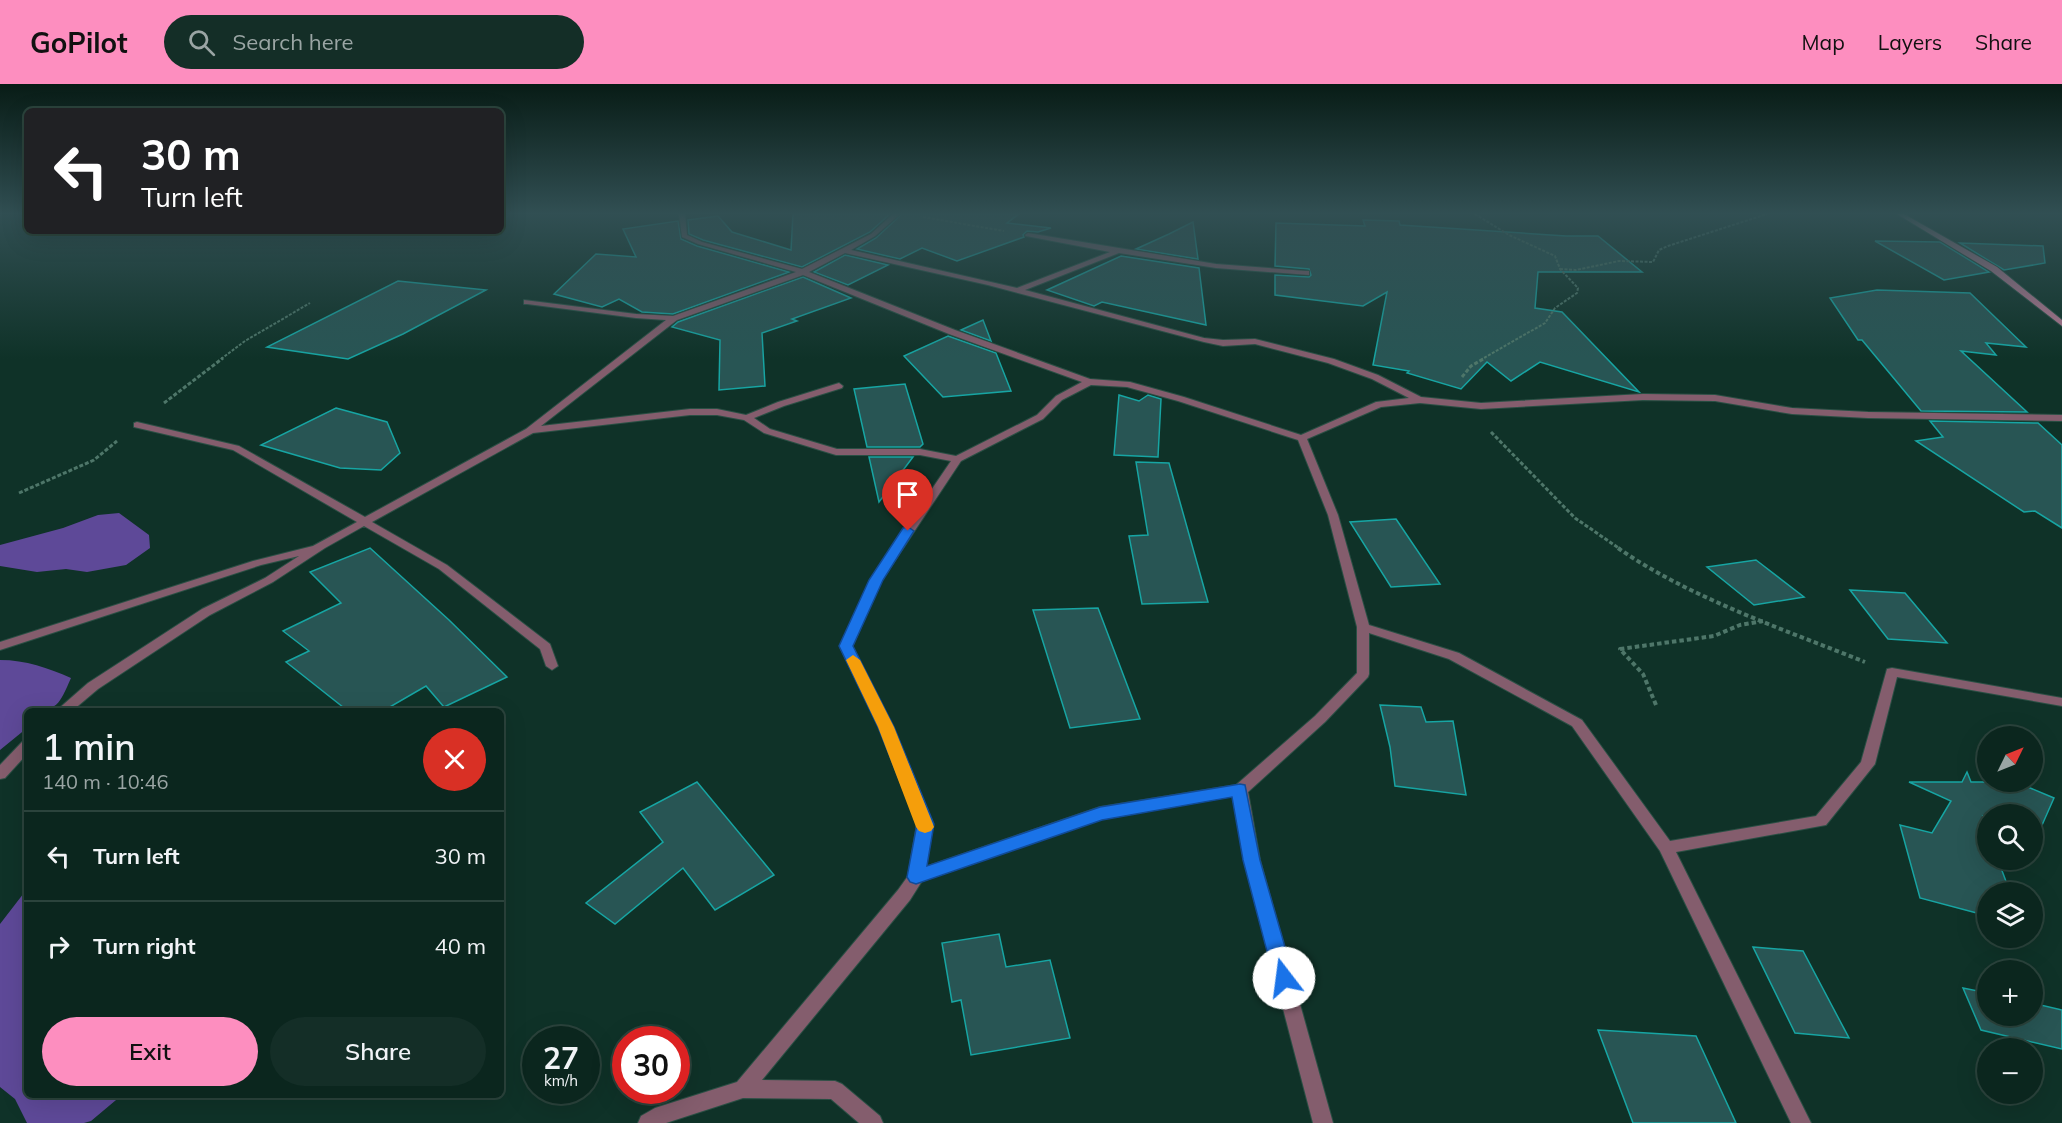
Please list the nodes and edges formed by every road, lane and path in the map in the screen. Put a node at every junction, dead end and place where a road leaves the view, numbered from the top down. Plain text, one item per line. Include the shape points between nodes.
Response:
1 (769, 262) edge
2 (820, 262) edge
3 (896, 262) edge
4 (1089, 262) edge
5 (1193, 262) edge
6 (1557, 262) edge
7 (1613, 262) edge
8 (1983, 262) edge
9 (1560, 269) junction
10 (803, 272) junction
11 (1306, 273) dead end
12 (1017, 291) junction
13 (527, 302) dead end
14 (674, 318) junction
15 (2062, 324) edge
16 (1089, 382) junction
17 (839, 386) dead end
18 (1420, 400) junction
19 (1481, 406) junction
20 (747, 418) junction
21 (2062, 418) edge
22 (137, 425) dead end
23 (529, 431) junction
24 (1302, 438) junction
25 (957, 459) junction
26 (365, 522) junction
27 (321, 546) junction
28 (1763, 621) junction
29 (1364, 627) junction
30 (0, 646) edge
31 (552, 666) dead end
32 (1892, 672) junction
33 (2062, 702) edge
34 (1656, 705) dead end
35 (67, 708) edge
36 (24, 748) edge
37 (0, 774) edge
38 (1240, 790) junction
39 (1666, 848) junction
40 (916, 877) junction
41 (743, 1089) junction
42 (648, 1123) edge
43 (873, 1123) edge
44 (1323, 1123) edge
45 (1801, 1123) edge

1 - 10 street
2 - 10 street
3 - 12 street
4 - 12 street
5 - 11 street
6 - 9 path
7 - 9 path
8 - 15 main road
9 - 18 path via 1578,288 1577,293 1556,308 1545,323 1471,366 1457,382
10 - 14 street
10 - 16 street
12 - 18 street via 1204,340 1255,341 1331,361 1375,377
13 - 14 street
14 - 23 street
16 - 24 street via 1127,384
16 - 25 street via 1059,398 1040,417
17 - 20 street
18 - 19 street
18 - 24 street via 1379,404
19 - 21 street via 1643,397 1715,398 1792,411
19 - 28 path via 1471,414 1591,529 1641,564
20 - 23 street via 724,411 692,410
20 - 25 street via 767,431 836,452 920,452
22 - 26 street via 236,448
23 - 26 street
24 - 29 street via 1333,515
25 - 40 street via 876,580 846,646 886,727 925,824
26 - 27 street
26 - 31 street via 443,567 546,647
27 - 30 street
27 - 35 street via 269,580 206,612 93,686
28 - 32 path
28 - 34 path via 1714,636 1620,648 1644,671
29 - 38 street via 1364,674
29 - 39 street via 1454,656 1577,723
32 - 33 street
32 - 39 street via 1868,764 1821,821
36 - 37 street
38 - 40 street via 1100,813
38 - 44 street via 1252,860
39 - 45 street
40 - 41 street
41 - 42 street
41 - 43 street via 835,1090

